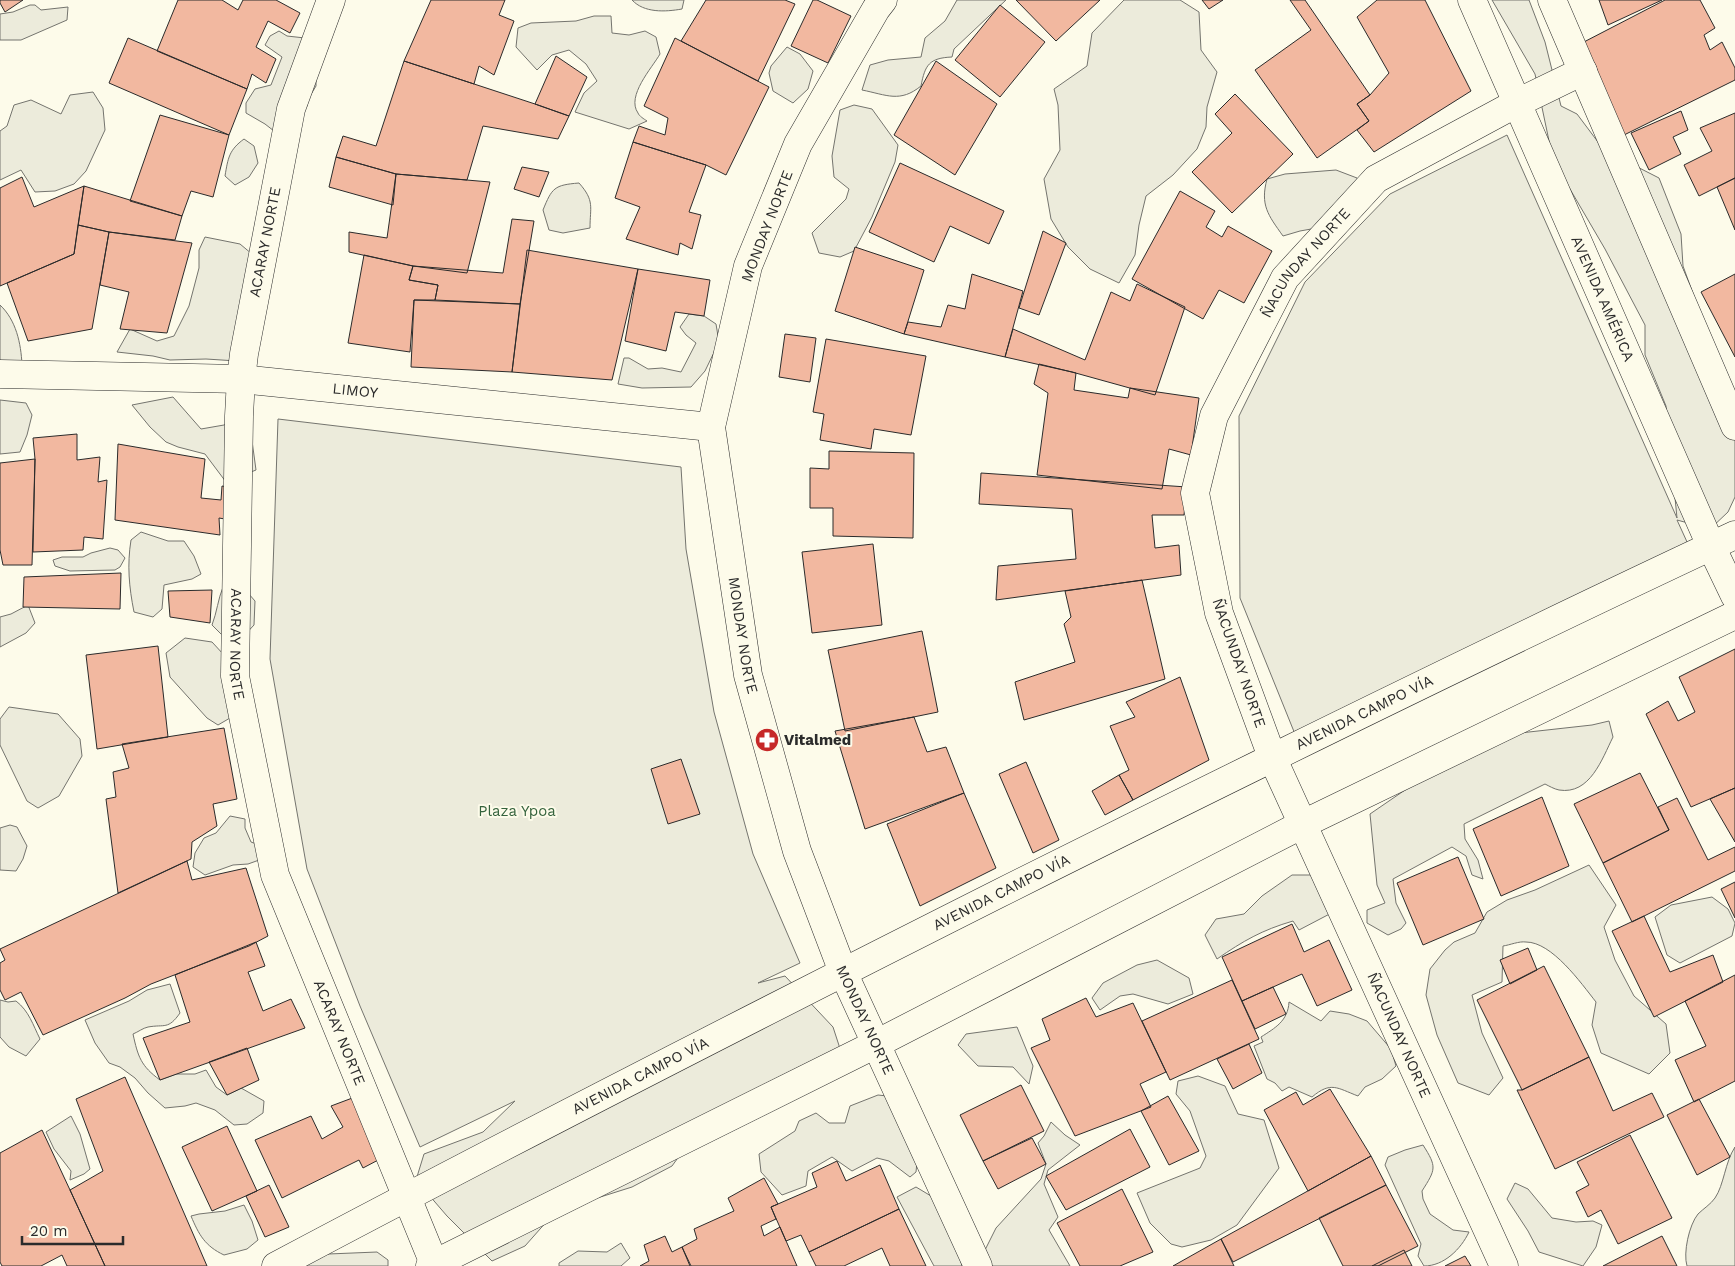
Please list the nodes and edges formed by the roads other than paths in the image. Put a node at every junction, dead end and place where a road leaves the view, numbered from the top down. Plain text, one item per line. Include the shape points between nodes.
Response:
1 (331, 0) edge
2 (883, 0) edge
3 (1472, 0) edge
4 (1552, 0) edge
5 (1583, 71) junction
6 (1516, 103) junction
7 (0, 374) edge
8 (241, 379) junction
9 (1735, 426) edge
10 (711, 427) junction
11 (1723, 541) edge
12 (1735, 596) edge
13 (1735, 615) edge
14 (1272, 757) junction
15 (1303, 824) junction
16 (843, 972) junction
17 (876, 1044) junction
18 (406, 1197) junction
19 (433, 1265) edge
20 (276, 1266) edge
21 (978, 1266) edge
22 (1504, 1266) edge

1 - 8 street, ACARAY NORTE via 290,109
2 - 10 street, MONDAY NORTE via 798,144 748,266
3 - 6 street, AVENIDA AMÉRICA
4 - 5 street
5 - 6 street, ÑACUNDAY NORTE
5 - 9 street
6 - 11 street, AVENIDA AMÉRICA
6 - 14 street, ÑACUNDAY NORTE via 1376,179 1285,278 1214,416 1195,493 1219,613
7 - 8 street, LIMOY
8 - 10 street, LIMOY
8 - 18 street, ACARAY NORTE via 235,676 275,876
10 - 16 street, MONDAY NORTE via 748,675 797,851
11 - 12 street, AVENIDA AMÉRICA
11 - 14 street, AVENIDA CAMPO VÍA
13 - 15 street
14 - 15 street, ÑACUNDAY NORTE
14 - 16 street, AVENIDA CAMPO VÍA
15 - 17 street
15 - 22 street, ÑACUNDAY NORTE
16 - 17 street, MONDAY NORTE
16 - 18 street, AVENIDA CAMPO VÍA
17 - 19 street
17 - 21 street, MONDAY NORTE
18 - 19 street, ACARAY NORTE
18 - 20 street, AVENIDA CAMPO VÍA

